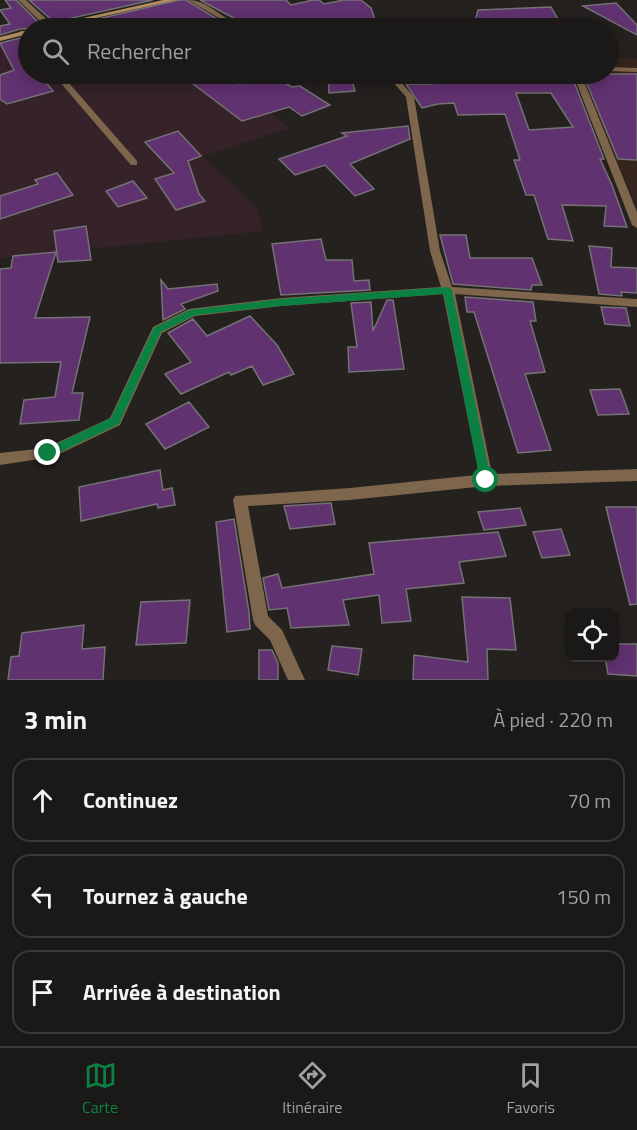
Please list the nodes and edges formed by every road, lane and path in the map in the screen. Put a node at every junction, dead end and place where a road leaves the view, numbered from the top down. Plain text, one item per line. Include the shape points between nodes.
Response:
1 (22, 0) edge
2 (173, 0) edge
3 (192, 0) edge
4 (38, 18) edge
5 (92, 18) edge
6 (223, 18) edge
7 (18, 36) edge
8 (0, 39) edge
9 (619, 69) edge
10 (637, 70) edge
11 (66, 84) edge
12 (399, 84) edge
13 (582, 84) edge
14 (134, 163) dead end
15 (637, 225) edge
16 (448, 290) junction
17 (637, 303) edge
18 (0, 459) edge
19 (637, 475) edge
20 (486, 480) junction
21 (297, 680) edge

1 - 4 street
2 - 5 main road
3 - 6 street
7 - 8 main road
9 - 10 street
11 - 14 street
12 - 16 street via 410,97 435,251
13 - 15 street
16 - 17 street
16 - 18 street via 193,312 157,330 116,421 48,453
16 - 20 street
19 - 20 street
20 - 21 street via 240,500 261,620 276,635

